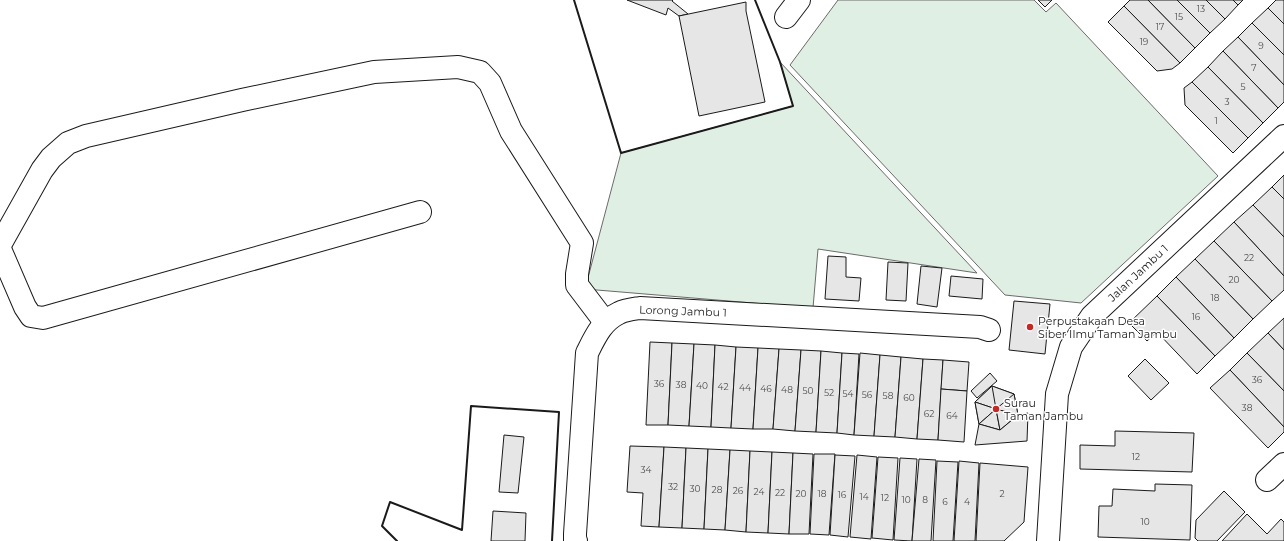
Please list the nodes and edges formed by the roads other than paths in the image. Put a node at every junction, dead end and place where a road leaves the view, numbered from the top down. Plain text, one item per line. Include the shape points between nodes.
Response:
1 (1284, 136) edge
2 (420, 212) dead end
3 (0, 245) edge
4 (0, 249) edge
5 (605, 322) junction
6 (989, 330) dead end
7 (1284, 464) edge
8 (1267, 480) dead end
9 (576, 541) edge
10 (1048, 541) edge

1 - 10 street, Jalan Jambu 1 via 1092,316 1071,347 1057,394
2 - 4 street via 43,318 31,316 25,307
3 - 5 street via 51,158 68,143 86,136 374,72 458,67 480,72 490,83 511,131 582,243 577,285
5 - 6 street, Lorong Jambu 1 via 620,312 640,308 980,327
5 - 9 street, Lorong Jambu 1 via 587,353
7 - 8 street

